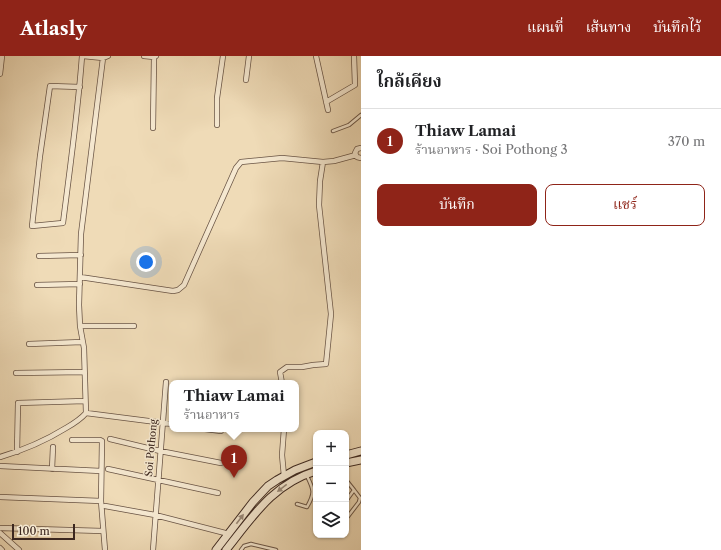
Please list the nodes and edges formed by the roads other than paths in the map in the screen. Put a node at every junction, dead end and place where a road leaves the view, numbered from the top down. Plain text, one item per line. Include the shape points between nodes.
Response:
1 (1, 56) edge
2 (82, 56) edge
3 (144, 56) edge
4 (155, 56) edge
5 (223, 56) edge
6 (249, 56) edge
7 (316, 56) edge
8 (105, 57) edge
9 (354, 58) edge
10 (361, 62) edge
11 (0, 74) edge
12 (246, 80) dead end
13 (80, 88) junction
14 (326, 102) junction
15 (328, 110) dead end
16 (361, 115) edge
17 (217, 125) dead end
18 (153, 128) dead end
19 (333, 130) dead end
20 (361, 148) edge
21 (356, 155) junction
22 (361, 158) edge
23 (322, 162) junction
24 (81, 255) junction
25 (39, 256) dead end
26 (80, 276) junction
27 (80, 284) junction
28 (37, 286) dead end
29 (80, 326) junction
30 (134, 326) dead end
31 (82, 342) junction
32 (30, 344) dead end
33 (84, 372) junction
34 (16, 373) dead end
35 (281, 380) edge
36 (166, 382) dead end
37 (85, 401) junction
38 (86, 413) junction
39 (162, 422) junction
40 (169, 423) edge
41 (284, 432) edge
42 (110, 439) dead end
43 (72, 440) dead end
44 (53, 447) dead end
45 (160, 451) junction
46 (361, 451) edge
47 (17, 452) junction
48 (349, 454) edge
49 (0, 457) edge
50 (361, 460) edge
51 (349, 462) edge
52 (221, 463) dead end
53 (313, 463) edge
54 (0, 466) edge
55 (52, 469) junction
56 (108, 469) dead end
57 (101, 471) junction
58 (313, 472) edge
59 (306, 474) junction
60 (284, 476) junction
61 (158, 480) junction
62 (349, 484) edge
63 (354, 490) junction
64 (218, 493) dead end
65 (0, 497) edge
66 (349, 497) edge
67 (101, 501) junction
68 (297, 504) dead end
69 (105, 506) dead end
70 (349, 515) edge
71 (155, 516) junction
72 (0, 528) edge
73 (103, 531) junction
74 (0, 533) edge
75 (229, 534) junction
76 (19, 550) edge
77 (105, 550) edge
78 (153, 550) edge
79 (216, 550) edge
80 (226, 550) edge
81 (240, 550) edge
82 (276, 550) edge

1 - 11 street
2 - 8 street
2 - 13 street
3 - 4 street
4 - 18 street
5 - 17 street via 217,98
6 - 12 street
7 - 14 street
8 - 24 street via 81,234
9 - 10 street
9 - 14 street via 355,85
13 - 13 street via 63,223 32,226 50,86
14 - 15 street
16 - 19 lane via 349,125
20 - 21 street via 356,150
21 - 22 street
21 - 23 street
23 - 26 street via 282,158 241,162 236,168 184,285 178,290
23 - 35 street via 319,205 331,314 326,364 287,367 280,372
24 - 25 street
24 - 26 street
26 - 27 street
27 - 28 street
27 - 29 street
29 - 30 street
29 - 31 street
31 - 32 street
31 - 33 street
33 - 34 street
33 - 37 street
36 - 39 street, Soi Pothong
37 - 38 street
37 - 47 street via 18,403
38 - 39 street
38 - 47 street via 82,419 52,437
39 - 40 street
39 - 45 street, Soi Pothong
41 - 60 street
42 - 45 street
43 - 57 street via 102,441
44 - 55 street
45 - 52 street
45 - 61 street, Soi Pothong
46 - 48 main road
47 - 49 street
50 - 51 main road
53 - 60 main road
54 - 55 street
55 - 57 street
56 - 61 street
57 - 67 street
58 - 59 main road
59 - 68 lane via 313,493 307,507
59 -> 80 main road via 286,485 259,508
75 -> 60 main road via 261,493
61 - 64 street
61 - 71 street, Soi Pothong
62 - 63 lane
63 - 66 lane
63 - 70 lane via 360,498
65 - 67 street
67 - 73 street
69 - 71 street
71 - 75 street
71 - 78 street, Soi Pothong
72 - 73 street
73 - 77 street
74 - 76 street
75 - 79 main road
81 - 82 lane via 251,544

